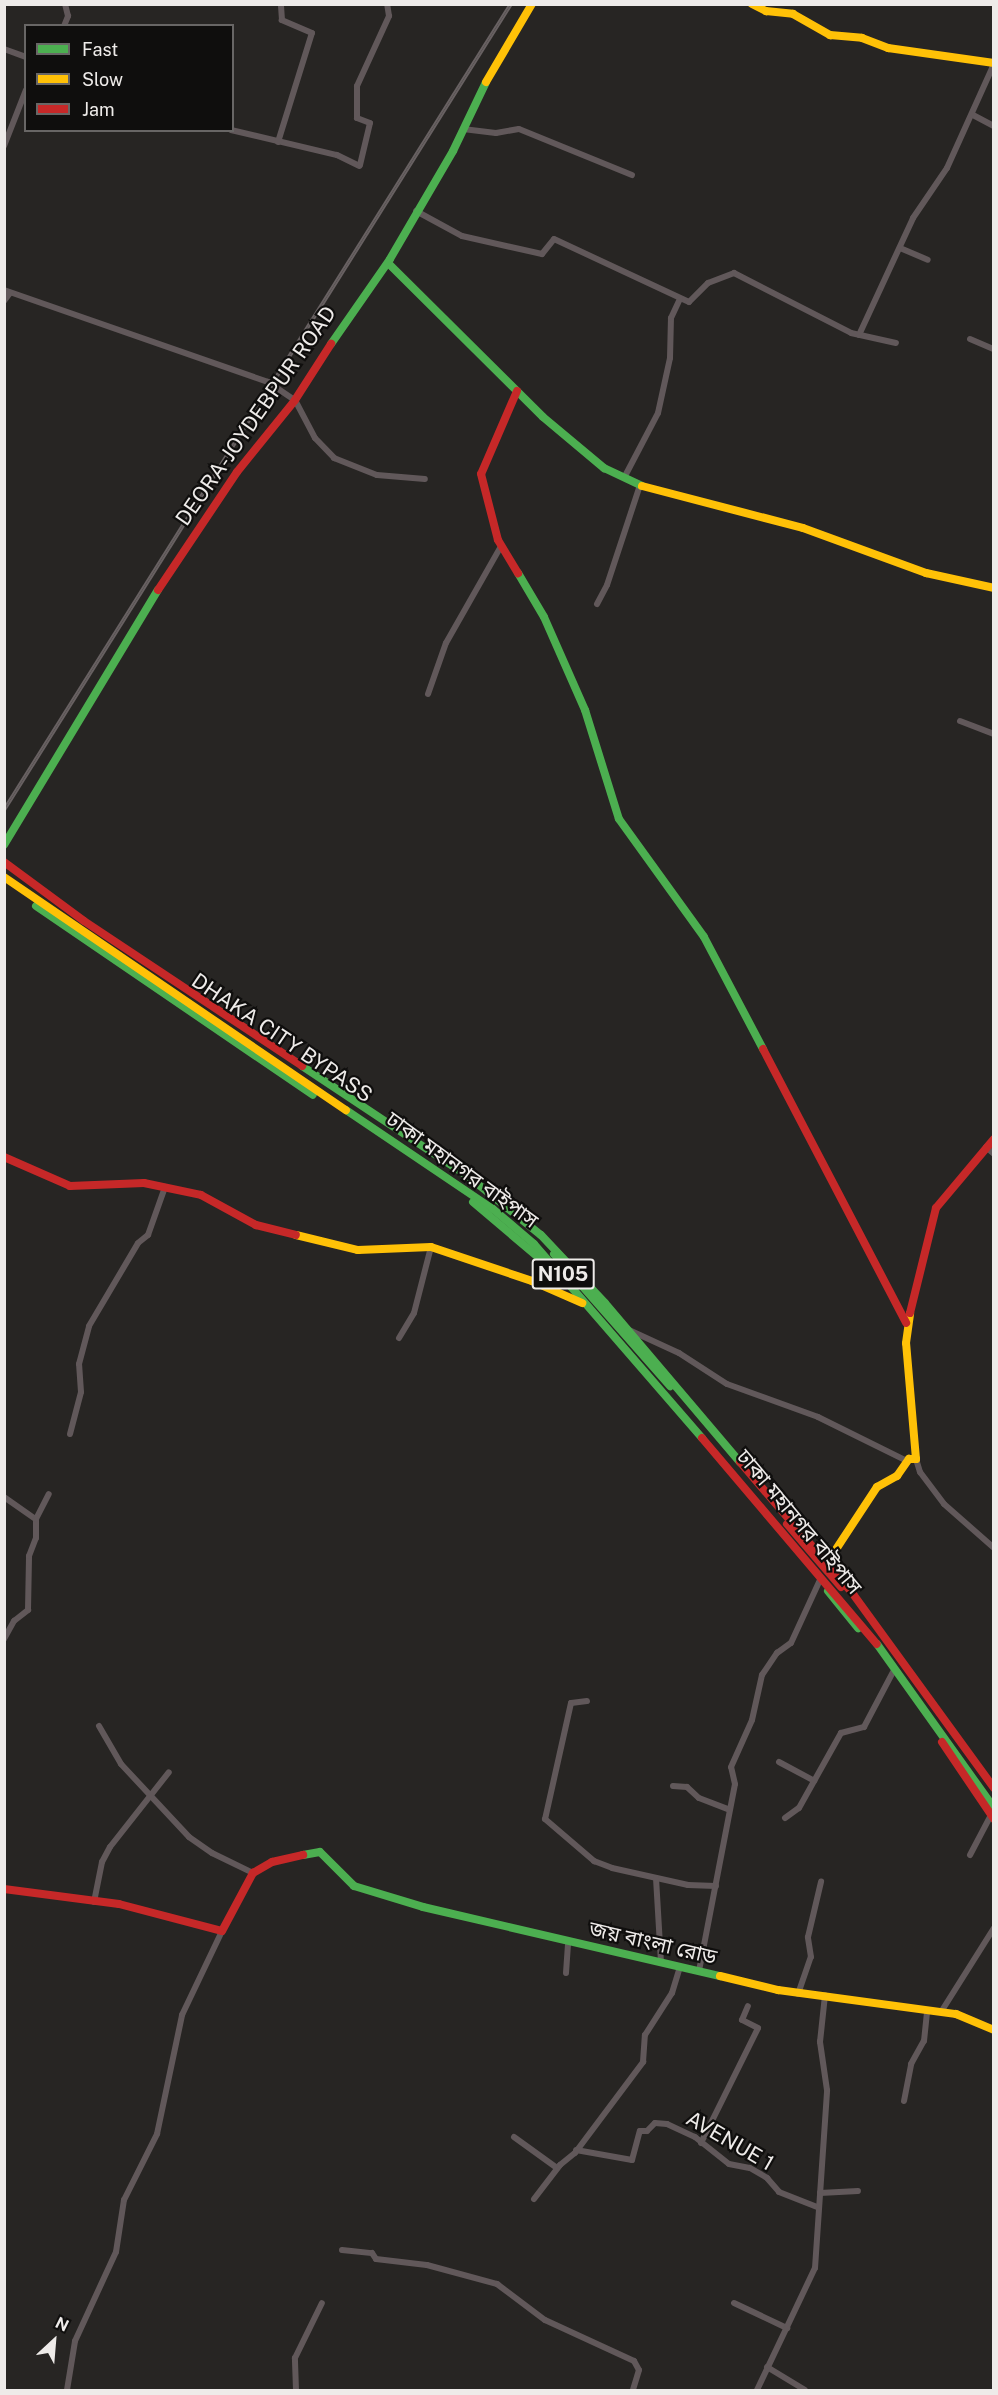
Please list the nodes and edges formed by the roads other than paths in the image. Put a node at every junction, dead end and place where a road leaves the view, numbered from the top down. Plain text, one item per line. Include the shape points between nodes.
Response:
1 (64, 4) edge
2 (281, 4) edge
3 (387, 4) edge
4 (532, 4) edge
5 (752, 4) edge
6 (65, 24) edge
7 (4, 49) edge
8 (24, 56) edge
9 (993, 64) edge
10 (24, 95) edge
11 (973, 115) junction
12 (993, 126) edge
13 (464, 129) junction
14 (234, 131) edge
15 (278, 142) junction
16 (4, 146) edge
17 (632, 175) dead end
18 (416, 212) junction
19 (900, 248) junction
20 (928, 260) dead end
21 (388, 263) junction
22 (7, 291) edge
23 (680, 299) junction
24 (4, 301) edge
25 (859, 335) junction
26 (970, 339) dead end
27 (896, 343) dead end
28 (993, 349) edge
29 (517, 391) junction
30 (295, 400) junction
31 (624, 478) junction
32 (425, 479) dead end
33 (640, 485) junction
34 (501, 546) junction
35 (993, 588) edge
36 (597, 604) dead end
37 (428, 694) dead end
38 (960, 721) dead end
39 (993, 734) edge
40 (4, 845) edge
41 (4, 862) edge
42 (4, 868) edge
43 (4, 877) edge
44 (4, 882) edge
45 (993, 1139) edge
46 (986, 1147) junction
47 (993, 1154) edge
48 (4, 1157) edge
49 (165, 1187) junction
50 (431, 1246) junction
51 (582, 1303) junction
52 (906, 1323) junction
53 (629, 1330) junction
54 (399, 1338) dead end
55 (70, 1434) dead end
56 (916, 1459) junction
57 (907, 1461) junction
58 (49, 1494) dead end
59 (4, 1497) edge
60 (36, 1519) junction
61 (993, 1548) edge
62 (827, 1563) junction
63 (820, 1580) junction
64 (4, 1639) edge
65 (893, 1672) junction
66 (587, 1701) dead end
67 (99, 1726) dead end
68 (779, 1762) dead end
69 (170, 1772) dead end
70 (814, 1781) junction
71 (673, 1786) dead end
72 (993, 1788) edge
73 (152, 1796) junction
74 (993, 1796) edge
75 (728, 1809) junction
76 (993, 1814) edge
77 (785, 1818) dead end
78 (970, 1855) dead end
79 (253, 1873) junction
80 (656, 1878) junction
81 (821, 1882) dead end
82 (716, 1886) junction
83 (4, 1889) edge
84 (94, 1902) junction
85 (993, 1928) edge
86 (222, 1931) junction
87 (568, 1942) junction
88 (661, 1962) junction
89 (680, 1967) junction
90 (699, 1971) junction
91 (567, 1973) dead end
92 (798, 1994) junction
93 (825, 1994) junction
94 (748, 2006) dead end
95 (927, 2010) junction
96 (941, 2012) junction
97 (993, 2030) edge
98 (904, 2101) dead end
99 (514, 2137) dead end
100 (702, 2143) junction
101 (576, 2150) junction
102 (557, 2168) junction
103 (858, 2191) dead end
104 (819, 2193) junction
105 (534, 2199) dead end
106 (817, 2207) junction
107 (342, 2250) dead end
108 (734, 2302) dead end
109 (322, 2303) dead end
110 (786, 2328) junction
111 (767, 2367) junction
112 (68, 2391) edge
113 (296, 2391) edge
114 (633, 2391) edge
115 (757, 2391) edge
116 (805, 2391) edge

1 - 6 street via 68,16
2 - 15 street via 282,20 312,33
3 - 15 street via 390,13 357,86 357,118 370,123 360,166 337,155
4 - 13 main road, DEORA-JOYDEBPUR ROAD via 482,88
5 - 9 main road via 766,11 793,14 830,35
7 - 8 street
9 - 11 street
10 - 16 street
11 - 12 street
11 - 19 street via 947,168 913,218
13 - 17 street via 496,133 519,129
13 - 18 main road, DEORA-JOYDEBPUR ROAD
14 - 15 street
18 - 21 main road, DEORA-JOYDEBPUR ROAD
18 - 23 street via 462,236 542,254 554,239
19 - 20 street
19 - 25 street
21 - 29 main road
21 - 30 main road, DEORA-JOYDEBPUR ROAD via 349,315
22 - 24 street
22 - 30 street via 216,361 268,382
23 - 25 street via 691,302 708,283 733,272
23 - 31 street via 671,318 670,358 658,413
25 - 27 street
26 - 28 street
29 - 31 main road via 587,456
29 - 34 main road via 481,474
30 - 32 street via 315,438 334,458 377,476
30 - 40 main road, DEORA-JOYDEBPUR ROAD via 237,472 143,613
31 - 33 main road
33 - 35 main road via 803,528 926,573
33 - 36 street
34 - 37 street via 446,643
34 - 52 main road via 544,617 585,710 619,819 704,937
38 - 39 street
41 - 53 main road via 84,921 499,1198 572,1266
42 - 74 main road, DHAKA CITY BYPASS / N105 via 124,954 496,1202 537,1237 602,1305 836,1581 901,1664
43 - 76 main road, ঢাকা মহানগর বাইপাস / N105 via 493,1209 534,1244 841,1598 896,1668
44 - 51 main road via 123,968 490,1214 558,1275
45 - 46 main road
46 - 47 street
46 - 52 main road via 936,1208
48 - 49 main road via 70,1186 121,1182
49 - 50 main road via 212,1200 256,1225 358,1250
49 - 55 street via 148,1235 138,1243 89,1326 79,1364 81,1392
50 - 51 main road
50 - 54 street via 414,1313
51 - 63 main road
52 - 56 main road
53 - 57 street via 679,1353 727,1384 818,1417
53 - 62 main road
56 - 57 main road
56 - 61 street via 920,1472 944,1504
57 - 62 main road via 901,1472 878,1486 865,1502
58 - 60 street
59 - 60 street
60 - 64 street via 36,1538 29,1556 28,1610 14,1622
62 - 72 main road via 905,1661
63 - 65 main road
63 - 75 street via 791,1643 777,1653 762,1675 755,1711 731,1767 735,1784
65 - 70 street via 864,1727 841,1734
65 - 76 main road
66 - 80 street via 571,1702 545,1819 594,1861
67 - 73 street via 121,1764
68 - 70 street
69 - 73 street
70 - 77 street via 799,1808
71 - 75 street via 687,1787 699,1798
73 - 79 street via 189,1837
73 - 84 street via 110,1847 102,1862
75 - 82 street
76 - 78 street
79 - 86 main road
79 - 87 main road, জয় বাংলা রোড via 272,1862 320,1852 354,1886
80 - 82 street
80 - 88 street
81 - 92 street via 808,1937 810,1958
82 - 90 street
83 - 84 main road
84 - 86 main road via 119,1904
85 - 96 street via 975,1963
86 - 112 street via 182,2015 157,2134 124,2200 116,2252 75,2341
87 - 88 main road, জয় বাংলা রোড
87 - 91 street
88 - 89 main road, জয় বাংলা রোড
89 - 90 main road, জয় বাংলা রোড
89 - 101 street via 672,1993 645,2035 643,2062
90 - 92 main road, জয় বাংলা রোড
92 - 93 main road, জয় বাংলা রোড
93 - 95 main road, জয় বাংলা রোড
93 - 104 street via 820,2042 826,2090
94 - 100 street via 742,2020 758,2028
95 - 96 main road, জয় বাংলা রোড
95 - 98 street via 924,2041 911,2064
96 - 97 main road, জয় বাংলা রোড via 968,2017
99 - 102 street
100 - 101 street, AVENUE 1 via 679,2129 658,2123 639,2133 632,2160
100 - 106 street, AVENUE 1 via 729,2164 750,2168 767,2178 779,2192
101 - 102 street
102 - 105 street
103 - 104 street
104 - 106 street
106 - 110 street via 815,2270
107 - 114 street via 427,2265 497,2284 545,2320 637,2363
108 - 110 street
109 - 113 street via 294,2358
110 - 111 street
111 - 115 street
111 - 116 street

